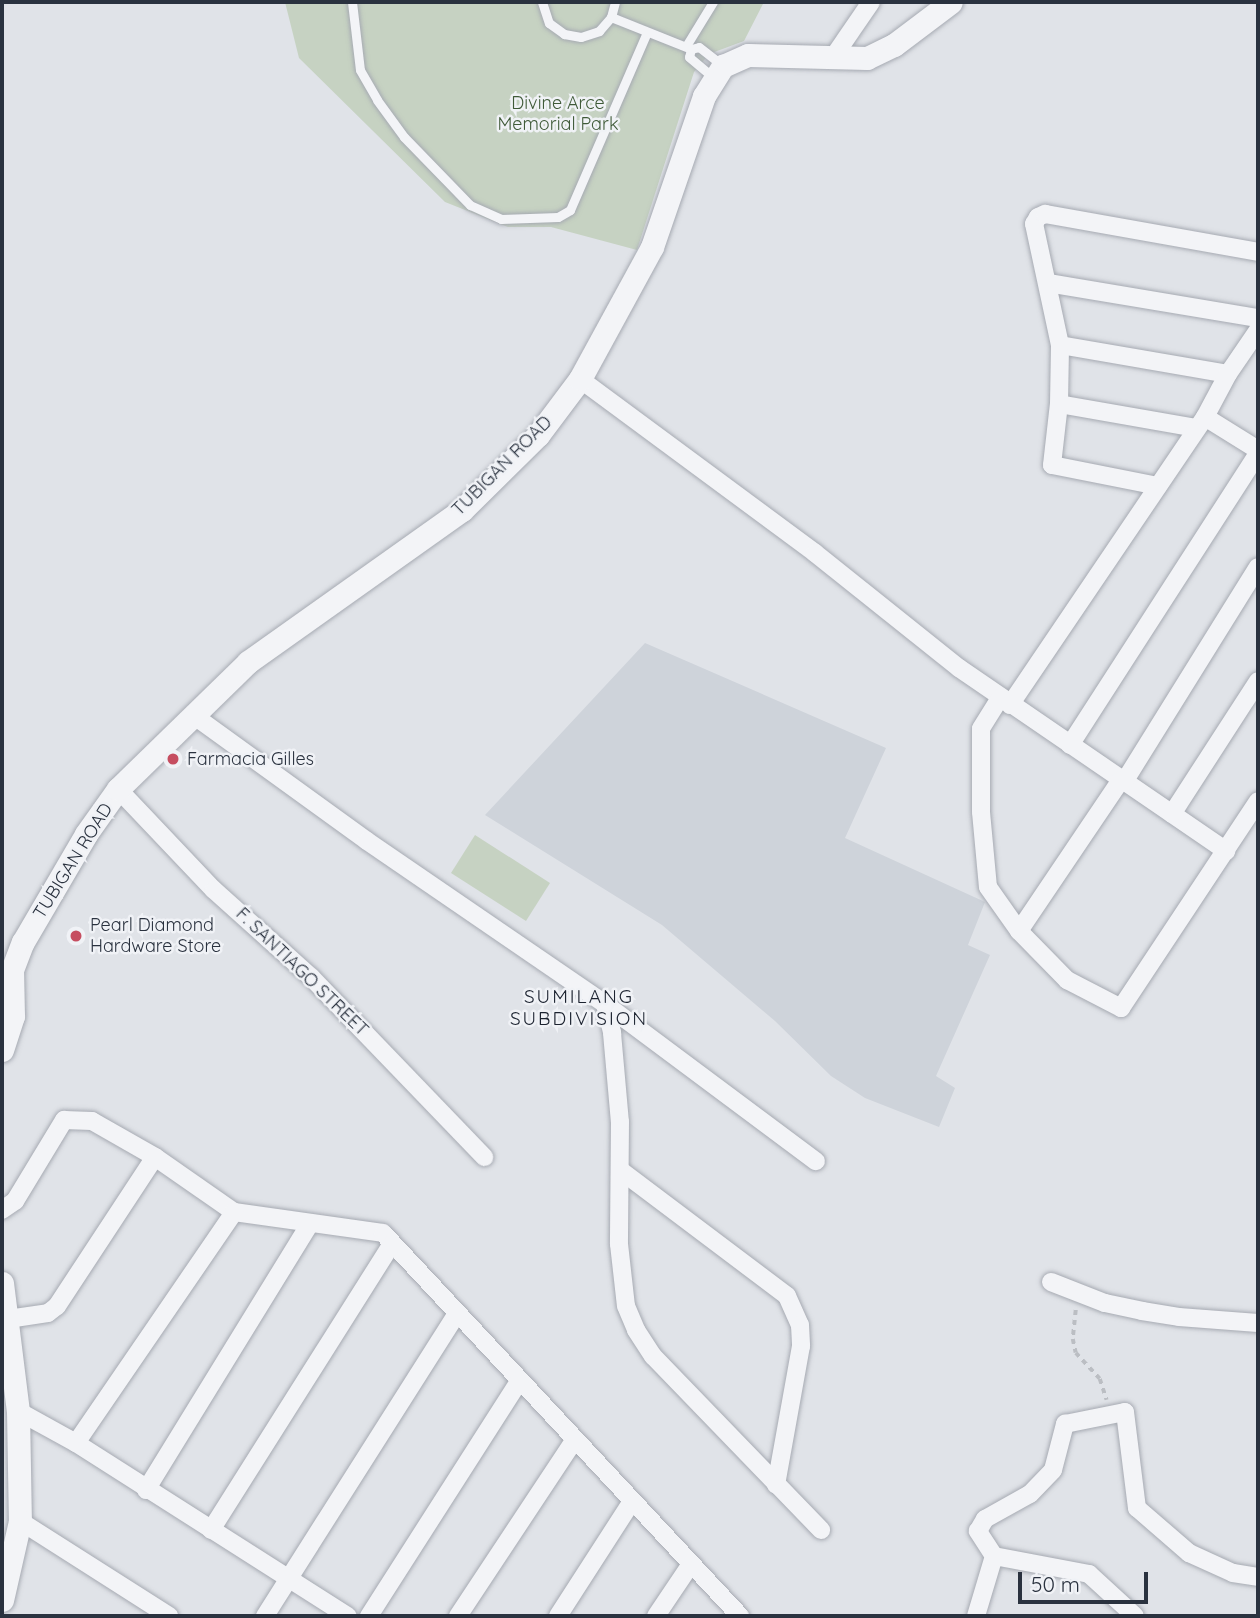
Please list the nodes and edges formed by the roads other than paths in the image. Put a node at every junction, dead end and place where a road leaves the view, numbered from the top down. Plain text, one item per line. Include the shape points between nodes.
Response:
1 (352, 2) edge
2 (542, 2) edge
3 (615, 2) edge
4 (713, 2) edge
5 (871, 2) edge
6 (951, 2) edge
7 (611, 17) junction
8 (647, 32) junction
9 (689, 47) junction
10 (832, 58) junction
11 (718, 72) junction
12 (1258, 252) edge
13 (1048, 283) junction
14 (1258, 318) edge
15 (1258, 330) edge
16 (1060, 345) junction
17 (1228, 374) junction
18 (580, 379) junction
19 (1059, 404) junction
20 (1201, 422) junction
21 (1258, 452) edge
22 (1158, 486) junction
23 (1258, 567) edge
24 (1258, 681) edge
25 (1005, 701) junction
26 (193, 715) junction
27 (1070, 745) junction
28 (1123, 781) junction
29 (118, 789) junction
30 (1258, 801) edge
31 (1172, 814) junction
32 (1226, 851) junction
33 (1019, 931) junction
34 (7, 970) edge
35 (606, 1004) junction
36 (2, 1050) edge
37 (155, 1157) junction
38 (484, 1157) dead end
39 (816, 1161) dead end
40 (620, 1171) junction
41 (2, 1210) edge
42 (234, 1212) junction
43 (310, 1223) junction
44 (393, 1244) junction
45 (1051, 1282) dead end
46 (2, 1283) edge
47 (457, 1312) junction
48 (8, 1319) junction
49 (1258, 1323) edge
50 (520, 1380) junction
51 (18, 1411) junction
52 (575, 1439) junction
53 (76, 1443) junction
54 (776, 1485) junction
55 (146, 1490) junction
56 (632, 1501) junction
57 (20, 1521) junction
58 (211, 1530) junction
59 (821, 1530) dead end
60 (994, 1556) junction
61 (691, 1564) junction
62 (1258, 1577) edge
63 (288, 1579) junction
64 (2, 1600) edge
65 (2, 1610) edge
66 (3, 1616) edge
67 (169, 1616) edge
68 (265, 1616) edge
69 (348, 1616) edge
70 (369, 1616) edge
71 (458, 1616) edge
72 (558, 1616) edge
73 (656, 1616) edge
74 (740, 1616) edge
75 (976, 1616) edge
76 (1135, 1616) edge

1 - 8 lane via 360,70 377,100 404,137 470,205 501,219 558,217 570,210
2 - 7 lane via 549,23 564,34 582,37 598,31
3 - 7 lane
4 - 9 lane
5 - 10 street
6 - 10 street via 882,52 867,58
7 - 8 lane
8 - 9 lane
9 - 11 lane via 699,47
9 - 11 lane via 689,57
10 - 11 street via 748,55
11 - 18 street, TUBIGAN ROAD via 697,116 652,247
12 - 13 street via 1045,214 1034,224
13 - 14 street
13 - 16 street
15 - 17 street
16 - 17 street
16 - 19 street
17 - 20 street
18 - 25 street via 816,553
18 - 26 street, TUBIGAN ROAD via 538,435 462,510 248,663
19 - 20 street
19 - 22 street via 1052,465
20 - 21 street
20 - 22 street
21 - 27 street
22 - 25 street
23 - 28 street
24 - 31 street
25 - 27 street
25 - 33 street via 981,729 981,812 988,887
26 - 29 street, TUBIGAN ROAD
26 - 35 street
27 - 28 street
28 - 31 street
28 - 33 street
29 - 34 street, TUBIGAN ROAD via 86,834
29 - 38 street, F. SANTIAGO STREET via 215,890 311,977
30 - 32 street
31 - 32 street
32 - 33 street via 1121,1008 1068,980
34 - 36 street, TUBIGAN ROAD via 13,1016
35 - 39 street
35 - 40 street via 616,1067
37 - 41 street via 92,1121 64,1120 15,1201
37 - 42 street
37 - 48 street via 57,1306 48,1313
40 - 54 street via 622,1276 626,1306 636,1331 678,1384
40 - 54 street via 787,1296 800,1325 801,1346
42 - 43 street
42 - 53 street
43 - 44 street via 383,1233
43 - 55 street
44 - 47 street
44 - 58 street
45 - 49 street via 1078,1294 1179,1317
46 - 48 street
47 - 50 street
47 - 63 street
48 - 51 street
50 - 52 street
50 - 70 street
51 - 53 street
51 - 57 street
52 - 56 street
52 - 71 street
53 - 55 street
54 - 59 street
55 - 58 street
56 - 61 street
56 - 72 street
57 - 64 street
57 - 67 street
58 - 63 street
60 - 62 street via 978,1531 985,1519 1030,1494 1053,1470 1065,1424 1125,1412 1136,1508 1189,1553 1233,1573
60 - 75 street
60 - 76 street via 1089,1574
61 - 73 street
61 - 74 street
63 - 68 street
63 - 69 street
65 - 66 street

